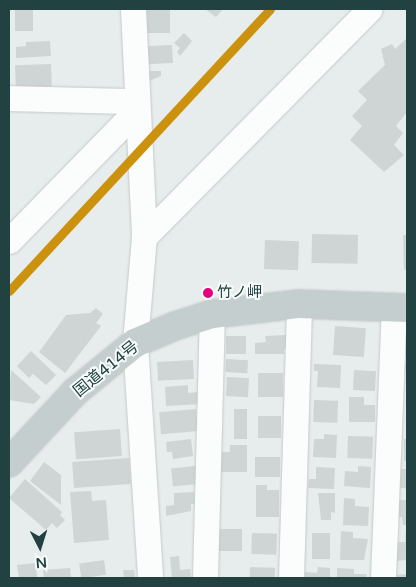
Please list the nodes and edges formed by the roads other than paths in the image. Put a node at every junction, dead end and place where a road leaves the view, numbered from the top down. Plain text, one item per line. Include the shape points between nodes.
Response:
1 (133, 9) edge
2 (370, 9) edge
3 (9, 98) edge
4 (136, 106) junction
5 (144, 237) junction
6 (9, 241) edge
7 (299, 304) junction
8 (400, 308) edge
9 (212, 314) junction
10 (134, 343) junction
11 (9, 463) edge
12 (150, 578) edge
13 (205, 578) edge
14 (292, 578) edge
15 (382, 578) edge

1 - 4 street
2 - 5 street
3 - 4 street
4 - 5 street
4 - 6 street
5 - 10 street
7 - 8 highway, 国道414号
7 - 9 highway, 国道414号
7 - 14 street
8 - 15 street
9 - 10 highway, 国道414号
9 - 13 street
10 - 11 highway, 国道414号 via 75,392
10 - 12 street

